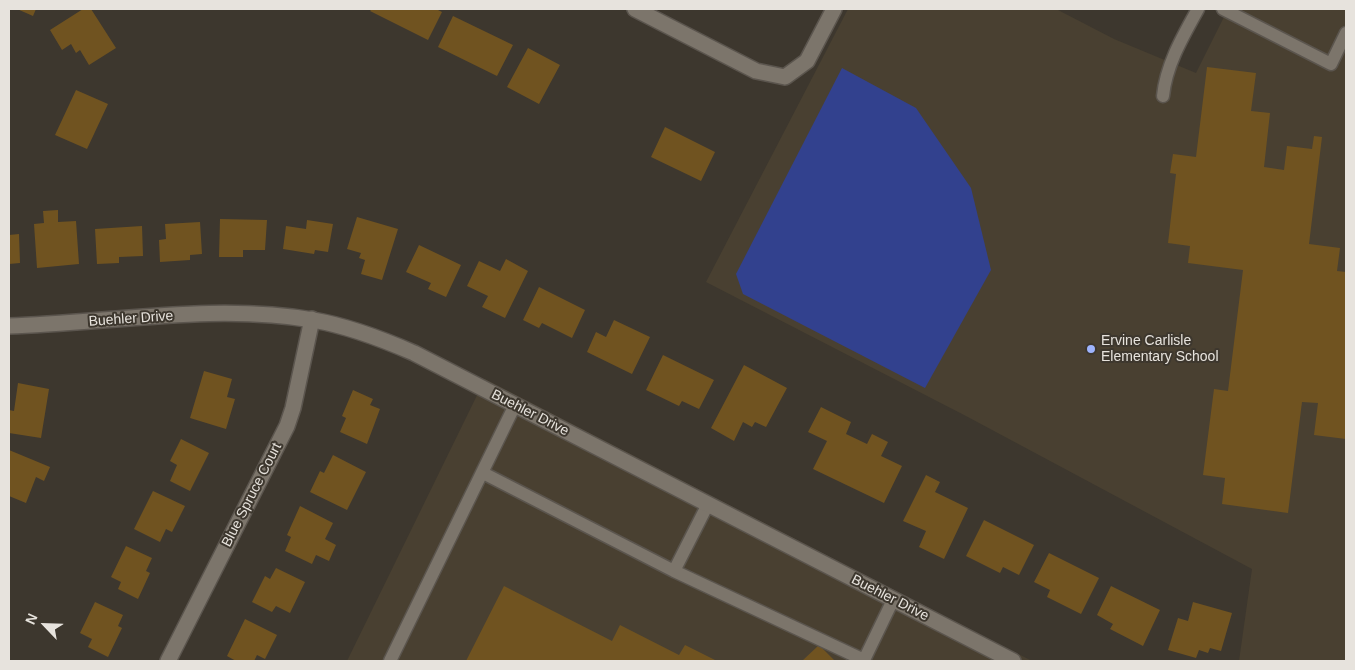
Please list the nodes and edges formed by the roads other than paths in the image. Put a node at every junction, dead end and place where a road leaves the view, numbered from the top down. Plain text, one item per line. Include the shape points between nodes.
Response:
1 (635, 9) edge
2 (834, 9) edge
3 (1198, 9) edge
4 (1223, 9) edge
5 (1346, 33) edge
6 (1162, 96) dead end
7 (312, 320) junction
8 (9, 326) edge
9 (515, 405) junction
10 (483, 473) junction
11 (708, 504) junction
12 (674, 571) junction
13 (893, 600) junction
14 (168, 661) edge
15 (390, 661) edge
16 (864, 661) edge
17 (1013, 661) edge

1 - 2 street via 756,71 785,77 807,61
3 - 6 lane via 1178,46
4 - 5 lane via 1330,64
7 - 8 street, Buehler Drive via 267,314 218,314
7 - 9 street, Buehler Drive via 396,345
7 - 14 street, Blue Spruce Court via 287,426
9 - 10 lane
9 - 11 street, Buehler Drive
10 - 12 lane
10 - 15 lane
11 - 12 lane
11 - 13 street, Buehler Drive
12 - 16 lane
13 - 16 lane
13 - 17 street, Buehler Drive

